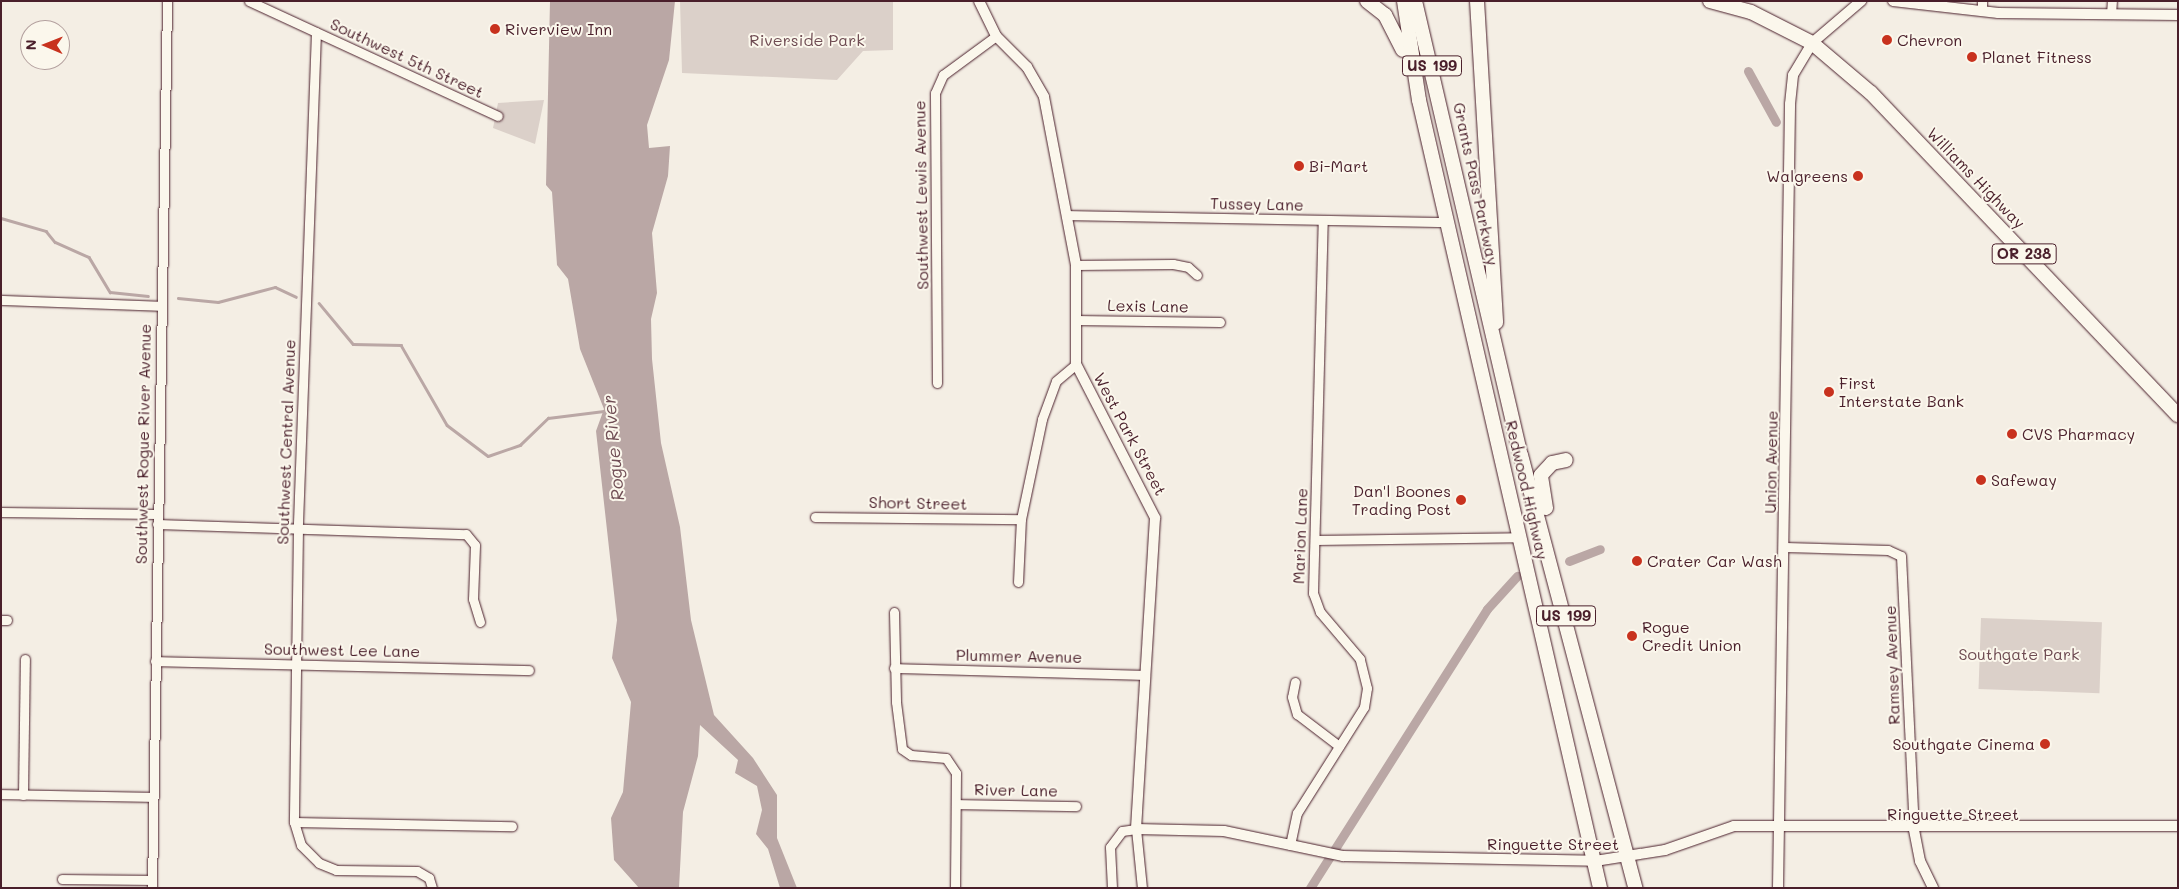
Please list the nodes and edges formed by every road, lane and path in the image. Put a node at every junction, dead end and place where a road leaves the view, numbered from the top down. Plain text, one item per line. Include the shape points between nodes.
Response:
1 (167, 1) edge
2 (249, 1) edge
3 (979, 1) edge
4 (1367, 1) edge
5 (1404, 1) edge
6 (1415, 1) edge
7 (1477, 1) edge
8 (1710, 1) edge
9 (1737, 1) edge
10 (1861, 1) edge
11 (1894, 1) edge
12 (2112, 1) edge
13 (1982, 6) edge
14 (1750, 12) junction
15 (2111, 14) junction
16 (2178, 15) edge
17 (316, 32) junction
18 (996, 36) junction
19 (1812, 43) junction
20 (1419, 100) junction
21 (498, 116) dead end
22 (1068, 215) junction
23 (1323, 220) junction
24 (1446, 222) junction
25 (1076, 265) junction
26 (1197, 276) dead end
27 (1, 300) edge
28 (161, 306) junction
29 (1075, 320) junction
30 (1220, 322) dead end
31 (1076, 364) junction
32 (1502, 375) junction
33 (937, 382) dead end
34 (2178, 415) edge
35 (1566, 460) dead end
36 (1, 512) edge
37 (157, 514) junction
38 (815, 517) dead end
39 (1022, 519) junction
40 (157, 524) junction
41 (298, 528) junction
42 (1520, 537) junction
43 (1315, 540) junction
44 (1785, 547) junction
45 (1018, 582) dead end
46 (894, 612) dead end
47 (480, 622) dead end
48 (1570, 631) junction
49 (25, 659) dead end
50 (155, 661) junction
51 (294, 664) junction
52 (894, 668) junction
53 (529, 670) dead end
54 (1142, 675) junction
55 (1295, 682) dead end
56 (1339, 746) junction
57 (1, 794) edge
58 (22, 795) junction
59 (153, 797) junction
60 (956, 804) junction
61 (1076, 806) dead end
62 (294, 822) junction
63 (512, 826) dead end
64 (1779, 826) junction
65 (2178, 826) edge
66 (1136, 829) junction
67 (1914, 830) junction
68 (1290, 845) junction
69 (1628, 858) junction
70 (1595, 861) junction
71 (62, 879) dead end
72 (152, 884) edge
73 (432, 888) edge
74 (955, 888) edge
75 (1112, 888) edge
76 (1142, 888) edge
77 (1600, 888) edge
78 (1635, 888) edge
79 (1778, 888) edge
80 (1933, 888) edge

1 - 28 street, Southwest Rogue River Avenue
2 - 17 street, Southwest 5th Street
3 - 18 street, West Park Street
4 - 20 main road via 1385,15 1398,35
5 - 20 main road, US 199
6 - 32 main road, Grants Pass Parkway / US 199
7 - 32 main road
8 - 14 main road, Williams Highway / OR 238
9 - 14 main road, Williams Highway / OR 238
10 - 19 street, Union Avenue
11 - 13 street
12 - 15 street
13 - 15 street
14 - 19 main road, Williams Highway / OR 238
15 - 16 street
17 - 21 street, Southwest 5th Street
17 - 41 street, Southwest Central Avenue
18 - 22 street, West Park Street via 1027,67 1044,97
18 - 33 street, Southwest Lewis Avenue via 942,75 935,93
19 - 34 main road, Williams Highway / OR 238 via 1870,93
19 - 44 street, Union Avenue via 1793,75 1790,104
20 - 24 main road, Redwood Highway / US 199
22 - 23 street, Tussey Lane
22 - 25 street, West Park Street
23 - 24 street, Tussey Lane
23 - 43 street, Marion Lane
24 - 42 main road, Redwood Highway / US 199
25 - 26 street via 1172,264 1188,266
25 - 29 street, West Park Street
27 - 28 street
28 - 37 street, Southwest Rogue River Avenue
29 - 30 street, Lexis Lane
29 - 31 street, West Park Street
31 - 39 street via 1056,381 1050,394
31 - 54 street, West Park Street via 1155,518 1156,546
32 - 48 main road, Redwood Highway / US 199
35 - 48 main road via 1552,463 1541,474 1540,487 1565,582
36 - 37 street
37 - 40 street, Southwest Rogue River Avenue
38 - 39 street, Short Street
39 - 45 street
40 - 41 street
40 - 50 street, Southwest Rogue River Avenue
41 - 47 street via 471,536 476,552 473,599
41 - 51 street, Southwest Central Avenue
42 - 43 street
42 - 70 main road, Redwood Highway / US 199
43 - 56 street, Marion Lane via 1315,602 1360,659 1366,678 1364,707
44 - 64 street, Union Avenue
44 - 67 street, Ramsey Avenue via 1888,550 1901,556
46 - 52 street
48 - 69 main road, Redwood Highway / US 199
49 - 58 street
50 - 51 street, Southwest Lee Lane
50 - 59 street, Southwest Rogue River Avenue
51 - 53 street, Southwest Lee Lane
51 - 62 street, Southwest Central Avenue
52 - 54 street, Plummer Avenue
52 - 60 street via 902,749 911,755 952,761 956,773
54 - 66 street, West Park Street
55 - 56 street via 1292,697 1298,714
56 - 68 street, Marion Lane via 1297,813
57 - 58 street
58 - 59 street
59 - 72 street, Southwest Rogue River Avenue
60 - 61 street, River Lane
60 - 74 street
62 - 63 street
62 - 73 street, Southwest Central Avenue via 305,852 336,870 417,871 429,878
64 - 67 street, Ringuette Street
64 - 69 street, Ringuette Street via 1734,826
64 - 79 street, Union Avenue
65 - 67 street, Ringuette Street
66 - 68 street, Ringuette Street via 1224,831
66 - 75 street via 1122,831 1110,847
66 - 76 street
67 - 80 street, Ramsey Avenue via 1920,861
68 - 70 street, Ringuette Street via 1350,857
69 - 70 street, Ringuette Street
69 - 78 main road, Redwood Highway / US 199
70 - 77 main road, Redwood Highway / US 199
71 - 72 street

